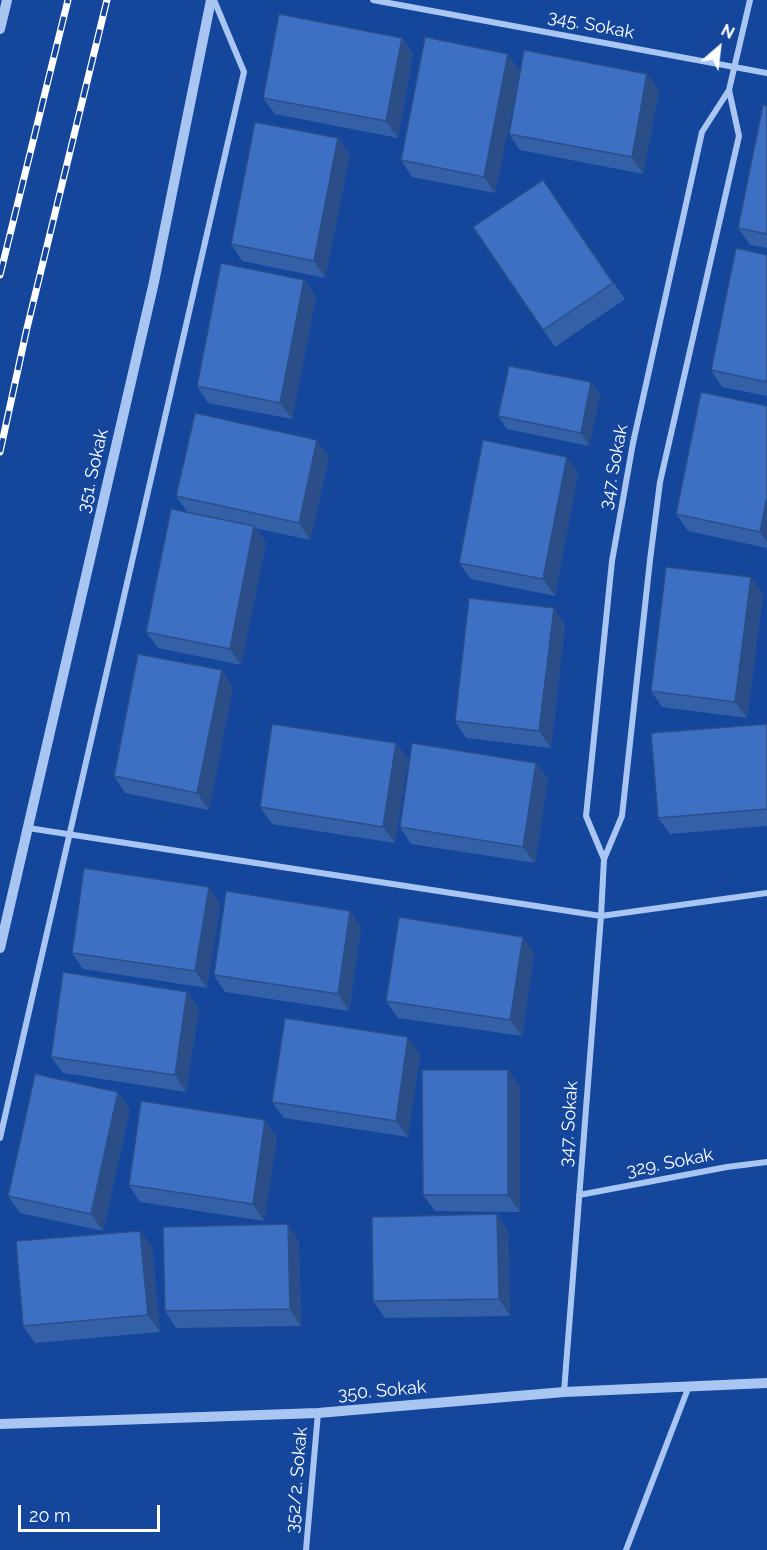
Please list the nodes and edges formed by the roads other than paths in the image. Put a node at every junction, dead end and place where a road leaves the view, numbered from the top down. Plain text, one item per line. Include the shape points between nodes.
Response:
1 (7, 0) edge
2 (213, 0) edge
3 (373, 0) edge
4 (750, 0) edge
5 (0, 29) edge
6 (735, 67) junction
7 (767, 74) edge
8 (729, 90) junction
9 (28, 828) junction
10 (69, 835) junction
11 (604, 859) junction
12 (767, 892) edge
13 (601, 916) junction
14 (0, 948) edge
15 (0, 1138) edge
16 (767, 1162) edge
17 (579, 1195) junction
18 (767, 1383) edge
19 (689, 1386) junction
20 (564, 1392) junction
21 (318, 1413) junction
22 (0, 1424) edge
23 (306, 1550) edge
24 (626, 1550) edge

1 - 5 street
2 - 9 street, 351. Sokak via 154,282
2 - 10 street via 244,72
3 - 6 street, 345. Sokak
4 - 6 street, 347. Sokak
6 - 7 street, 345. Sokak
6 - 8 street, 347. Sokak
8 - 11 street, 347. Sokak via 739,136 660,482 622,816
8 - 11 street, 347. Sokak via 702,132 633,443 612,561 586,816
9 - 10 street
9 - 14 street, 351. Sokak
10 - 13 street
10 - 15 street
11 - 13 street, 347. Sokak
12 - 13 street
13 - 17 street, 347. Sokak
16 - 17 street, 329. Sokak
17 - 20 street, 347. Sokak
18 - 19 street, 350. Sokak
19 - 20 street, 350. Sokak
19 - 24 street
20 - 21 street, 350. Sokak
21 - 22 street, 350. Sokak
21 - 23 street, 352/2. Sokak

